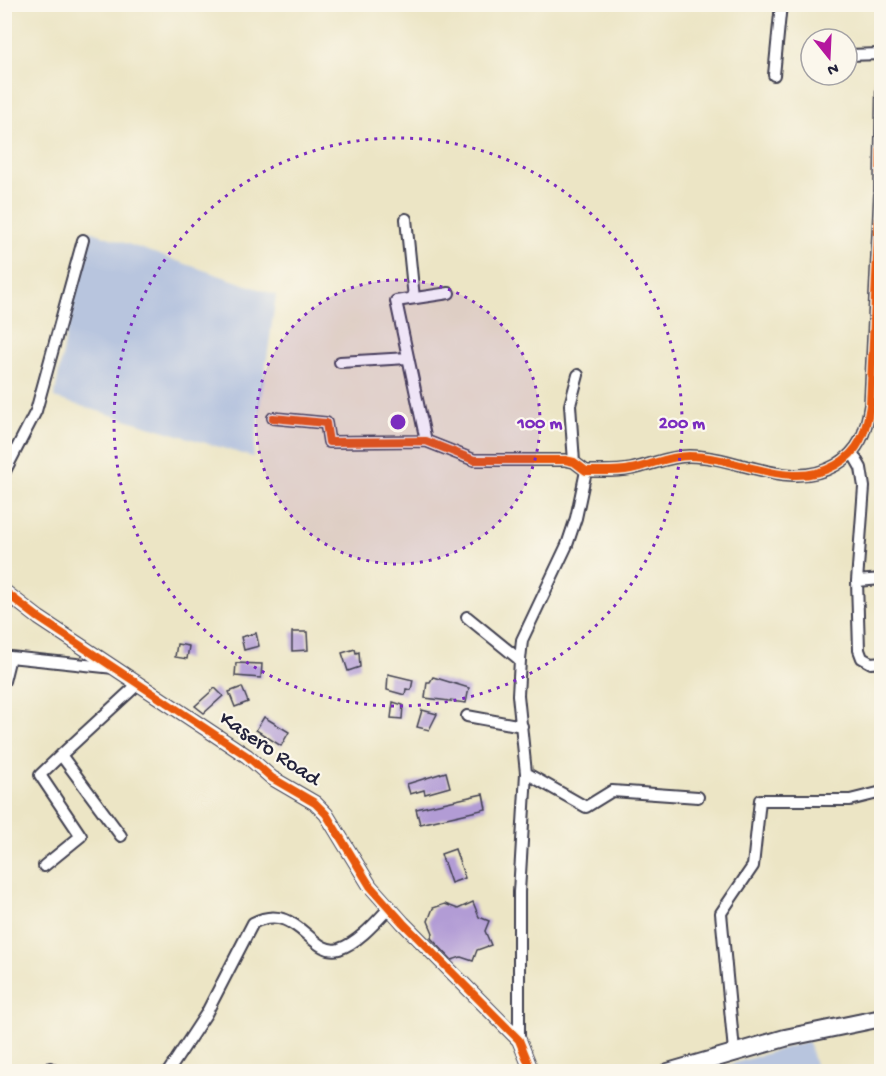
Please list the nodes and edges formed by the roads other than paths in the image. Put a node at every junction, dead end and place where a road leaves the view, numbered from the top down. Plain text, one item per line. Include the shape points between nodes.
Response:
1 (781, 4) edge
2 (882, 54) edge
3 (859, 55) edge
4 (774, 75) dead end
5 (882, 82) edge
6 (406, 219) dead end
7 (83, 240) dead end
8 (449, 293) dead end
9 (414, 298) junction
10 (877, 349) edge
11 (408, 358) junction
12 (340, 362) dead end
13 (578, 375) dead end
14 (273, 418) dead end
15 (426, 441) junction
16 (853, 454) junction
17 (574, 462) junction
18 (586, 471) junction
19 (4, 473) edge
20 (882, 579) edge
21 (857, 580) junction
22 (4, 591) edge
23 (467, 617) dead end
24 (520, 660) junction
25 (882, 662) edge
26 (114, 668) junction
27 (4, 681) edge
28 (138, 684) junction
29 (467, 716) dead end
30 (522, 726) junction
31 (61, 755) junction
32 (526, 773) junction
33 (882, 792) edge
34 (698, 797) dead end
35 (121, 836) dead end
36 (44, 866) dead end
37 (389, 908) junction
38 (882, 1018) edge
39 (519, 1040) junction
40 (734, 1051) junction
41 (168, 1071) edge
42 (532, 1071) edge
43 (668, 1071) edge

1 - 4 street
2 - 3 street
5 - 10 street
6 - 9 street
7 - 19 street via 36,411
8 - 9 street
9 - 11 street via 396,301
10 - 16 street via 867,426
11 - 12 street
11 - 15 street
13 - 17 street via 570,405
14 - 15 street via 326,423 329,442
15 - 17 street via 474,460
16 - 18 street via 819,474 806,476 690,456 630,469
16 - 21 street via 861,468 864,487
17 - 18 street
18 - 24 street via 573,527 522,640
20 - 21 street
21 - 25 street via 859,650 862,658
22 - 26 street, Kasero Road
23 - 24 street
24 - 30 street via 518,694
26 - 27 street via 10,657
26 - 28 street, Kasero Road
28 - 31 street
28 - 37 street, Kasero Road via 247,756 272,778 315,803 326,813 370,886
29 - 30 street
30 - 32 street
31 - 35 street
31 - 36 street via 40,775 81,836
32 - 34 street via 585,807 612,791
32 - 39 street via 519,892
33 - 40 street via 850,800 760,800 753,866 721,913
37 - 39 street, Kasero Road
37 - 41 street via 369,930 339,949 329,949 283,918 267,916 253,923 206,1014
38 - 40 main road
39 - 42 street, Kasero Road
40 - 43 main road

